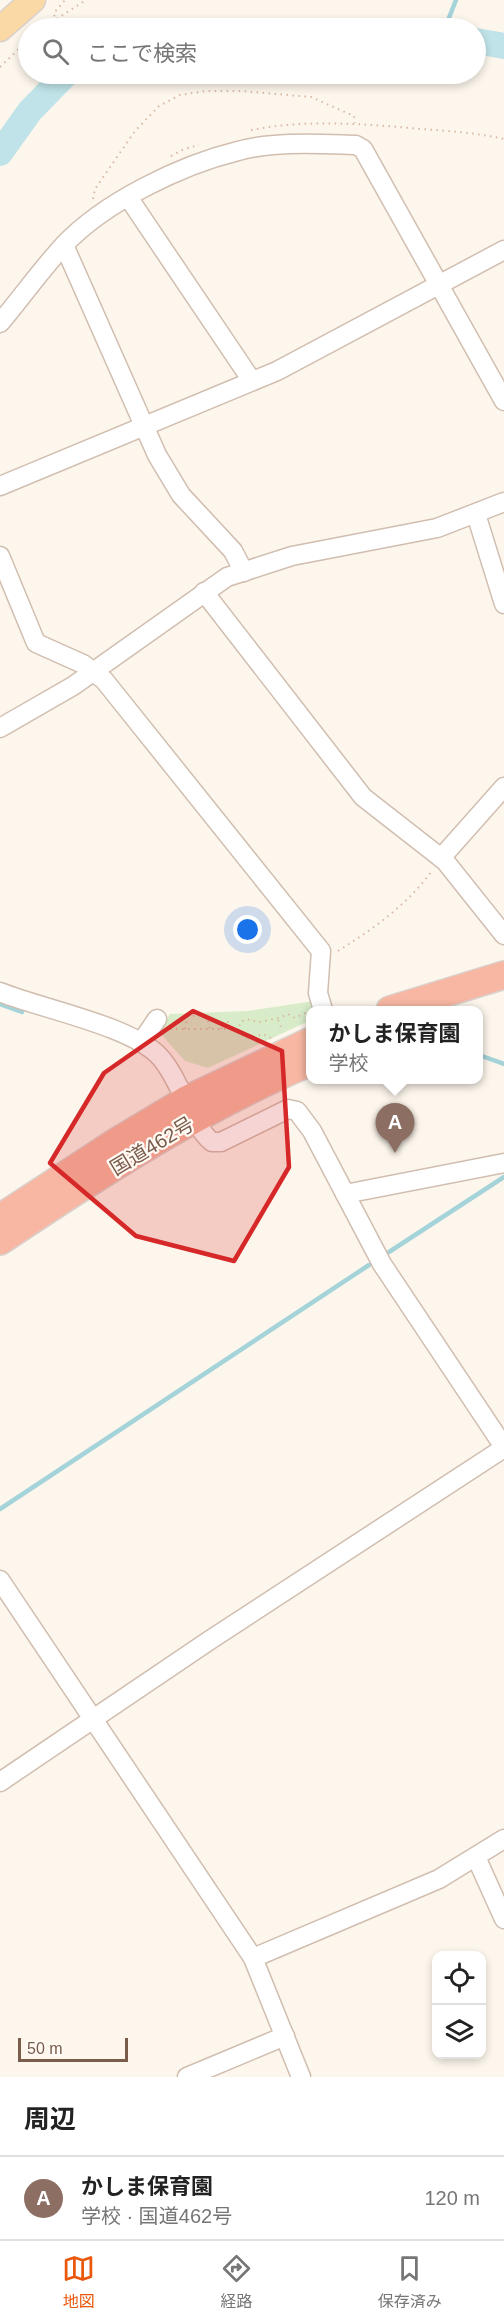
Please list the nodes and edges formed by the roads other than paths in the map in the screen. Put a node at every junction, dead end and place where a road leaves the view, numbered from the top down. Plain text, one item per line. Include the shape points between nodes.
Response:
1 (33, 0) edge
2 (0, 29) edge
3 (128, 197) junction
4 (64, 244) junction
5 (504, 250) edge
6 (439, 284) junction
7 (0, 323) edge
8 (252, 381) junction
9 (504, 401) edge
10 (145, 426) junction
11 (0, 486) edge
12 (504, 502) edge
13 (476, 514) junction
14 (0, 556) edge
15 (244, 572) junction
16 (204, 592) junction
17 (504, 604) edge
18 (93, 671) junction
19 (0, 728) edge
20 (504, 787) edge
21 (441, 858) junction
22 (504, 935) edge
23 (504, 975) edge
24 (0, 992) edge
25 (504, 994) edge
26 (322, 1006) edge
27 (406, 1006) edge
28 (467, 1006) edge
29 (162, 1024) road end
30 (142, 1041) junction
31 (306, 1044) edge
32 (306, 1064) edge
33 (191, 1110) junction
34 (504, 1163) edge
35 (345, 1194) junction
36 (0, 1218) edge
37 (0, 1241) edge
38 (504, 1447) edge
39 (0, 1580) edge
40 (93, 1720) junction
41 (0, 1782) edge
42 (504, 1839) edge
43 (476, 1857) junction
44 (504, 1919) edge
45 (254, 1958) junction
46 (285, 2036) junction
47 (187, 2077) edge
48 (301, 2077) edge

1 - 2 main road
3 - 4 street
3 - 6 street via 190,167 240,150 300,144 356,145 363,149
3 - 8 street
4 - 7 street
4 - 10 street
5 - 6 street
6 - 8 street
6 - 9 street
8 - 10 street
10 - 11 street
10 - 15 street via 181,495 233,551
12 - 13 street
13 - 15 street via 437,528 292,556
13 - 17 street
14 - 18 street via 36,643
15 - 16 street
16 - 18 street
16 - 21 street via 363,797
18 - 19 street
18 - 26 street via 321,951 318,993
20 - 21 street
21 - 22 street
23 - 27 highway
24 - 30 street
25 - 28 highway
29 - 30 street
30 - 33 street via 168,1067
31 - 33 highway, 国道462号
32 - 33 highway, 国道462号
33 - 35 street via 206,1137 221,1143 288,1109 297,1111 309,1125
33 - 36 highway, 国道462号 via 116,1142
33 - 37 highway, 国道462号
34 - 35 street
35 - 38 street via 382,1264
38 - 40 street
39 - 40 street
40 - 41 street
40 - 45 street
42 - 43 street
43 - 44 street
43 - 45 street via 439,1879
45 - 46 street
46 - 47 street
46 - 48 street

